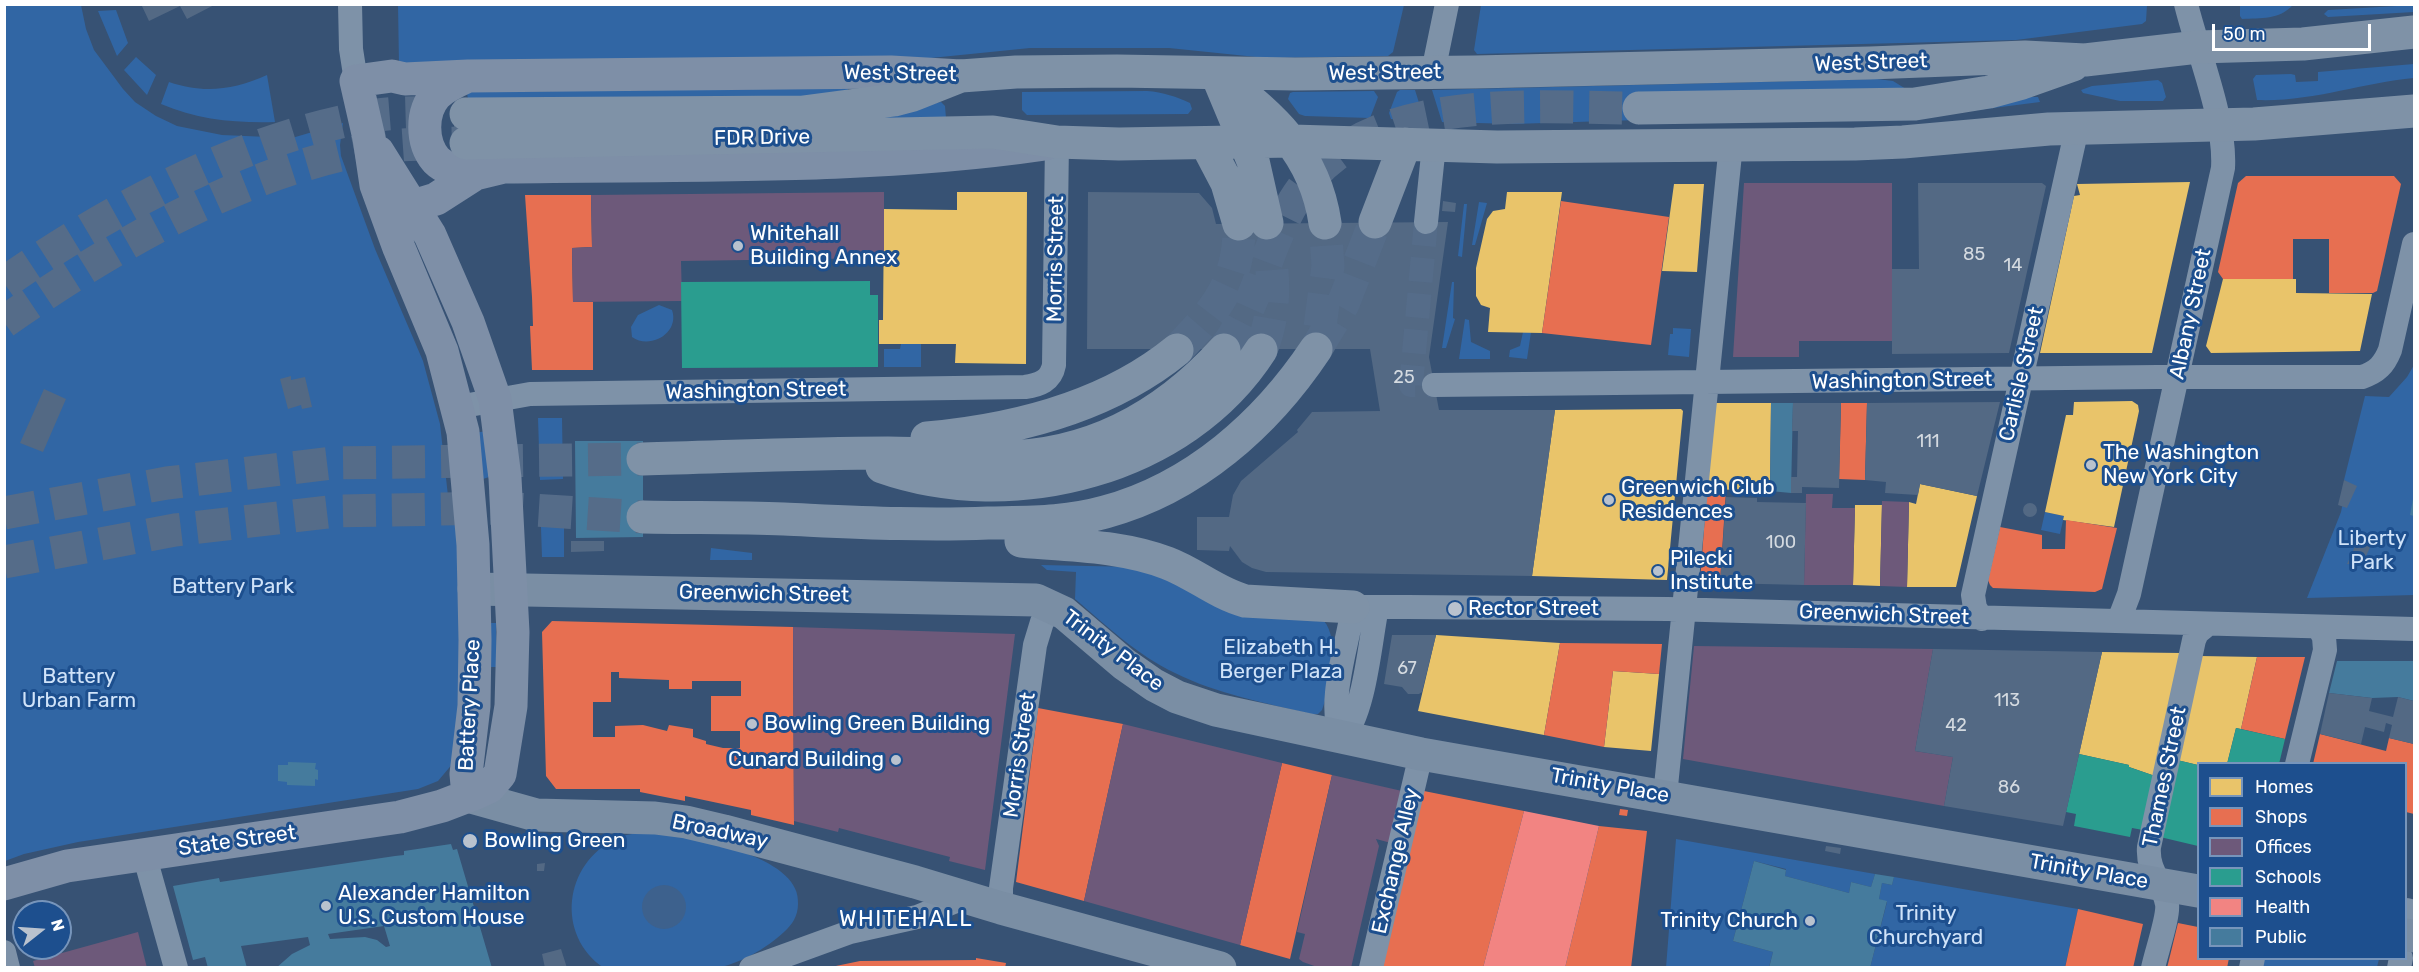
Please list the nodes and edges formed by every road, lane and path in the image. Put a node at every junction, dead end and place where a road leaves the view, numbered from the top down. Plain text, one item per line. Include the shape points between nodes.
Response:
1 (350, 4) edge
2 (1447, 4) edge
3 (2186, 4) edge
4 (2415, 32) edge
5 (2198, 47) junction
6 (2085, 60) junction
7 (1433, 72) junction
8 (1217, 74) junction
9 (468, 76) junction
10 (960, 76) junction
11 (356, 81) junction
12 (1639, 108) tunnel mouth
13 (2415, 111) edge
14 (2219, 125) junction
15 (2076, 128) junction
16 (1292, 141) junction
17 (1057, 142) junction
18 (469, 143) junction
19 (1206, 143) junction
20 (1247, 143) junction
21 (1731, 144) junction
22 (1419, 145) junction
23 (400, 211) junction
24 (1375, 222) tunnel mouth
25 (1426, 222) tunnel mouth
26 (1326, 223) tunnel mouth
27 (2415, 244) edge
28 (1316, 349) tunnel mouth
29 (1177, 350) tunnel mouth
30 (1224, 350) tunnel mouth
31 (1261, 350) tunnel mouth
32 (1051, 375) joint
33 (2177, 377) junction
34 (2021, 379) junction
35 (1707, 383) junction
36 (1434, 385) tunnel mouth
37 (495, 399) junction
38 (458, 407) junction
39 (889, 453) junction
40 (853, 454) junction
41 (643, 459) tunnel mouth
42 (643, 517) tunnel mouth
43 (937, 526) junction
44 (474, 588) junction
45 (510, 589) junction
46 (1053, 606) junction
47 (1365, 607) junction
48 (1684, 609) junction
49 (1982, 619) junction
50 (2116, 621) junction
51 (2208, 624) junction
52 (2319, 628) junction
53 (2415, 629) edge
54 (1342, 738) junction
55 (1421, 754) junction
56 (2297, 762) edge
57 (468, 796) junction
58 (1665, 796) junction
59 (144, 854) junction
60 (4, 884) edge
61 (2158, 884) junction
62 (2197, 891) edge
63 (966, 897) junction
64 (1000, 908) junction
65 (4, 952) edge
66 (8, 968) edge
67 (176, 968) edge
68 (751, 968) edge
69 (1220, 968) edge
70 (1371, 968) edge
71 (2153, 968) edge

1 - 11 street, Battery Place
2 - 7 street
3 - 5 street, Albany Street
4 - 5 highway, West Street via 2303,44
5 - 6 highway, West Street
5 - 14 street, Albany Street
6 - 7 highway, West Street via 2025,57
6 - 12 highway via 2000,89 1915,104
7 - 8 highway, West Street
8 - 10 highway, West Street via 1055,71
8 - 16 highway via 1248,97
8 - 20 highway
9 - 10 main road, West Street via 891,72
9 - 11 main road, West Street via 405,80 392,76
9 - 18 main road via 437,94 427,111 425,133 436,160 455,170
10 - 18 highway, FDR Drive via 894,100 833,110
11 - 23 main road, Battery Place via 373,173
13 - 14 highway
14 - 15 highway
14 - 33 street, Albany Street via 2223,168
15 - 21 highway via 1903,142
15 - 34 street, Carlisle Street
16 - 20 highway
16 - 22 highway
16 - 26 highway via 1317,186
17 - 18 highway, FDR Drive via 993,132
17 - 19 highway
17 - 32 street, Morris Street
18 - 23 main road via 435,199
19 - 20 highway
19 - 20 highway via 1253,224 1260,185
21 - 22 highway
21 - 35 street
22 - 24 highway
22 - 25 street
23 - 37 main road, Battery Place via 430,235 468,322
23 - 38 main road, Battery Place
27 - 33 street, Washington Street via 2390,350 2385,362 2370,375
28 - 43 highway via 1276,403 1249,430 1205,464 1159,491 1106,512 1057,522
29 - 39 highway via 1132,382 1067,409 1002,427 923,439
30 - 39 highway via 1198,378 1137,422 1063,450 1005,457
31 - 40 highway via 1235,384 1190,421 1139,452 1083,473 1022,484 966,484 903,474
32 - 37 street, Washington Street via 1042,383 1025,387 530,394
33 - 34 street, Washington Street
33 - 50 street, Albany Street via 2129,594
34 - 35 street, Washington Street
34 - 49 street, Carlisle Street via 1973,595
35 - 36 street, Washington Street
35 - 48 street
37 - 38 street, Washington Street
37 - 45 main road, Battery Place via 505,478
38 - 44 main road, Battery Place via 466,449
39 - 40 highway
40 - 41 highway
42 - 43 highway
43 - 47 highway via 991,538 1086,546 1152,558 1245,601
44 - 45 main road, Greenwich Street
44 - 57 main road, Battery Place via 474,706 466,774
45 - 46 main road, Greenwich Street via 1028,599
45 - 57 main road, Battery Place via 513,684 503,763 494,783
46 - 54 main road, Trinity Place via 1139,675 1177,697 1216,710
46 - 64 street, Morris Street via 1042,622 1035,645
47 - 48 street, Greenwich Street
47 - 54 street via 1335,708
48 - 49 street, Greenwich Street
48 - 58 street
49 - 50 street, Greenwich Street
50 - 51 street, Greenwich Street
51 - 52 street, Greenwich Street
51 - 61 street, Thames Street via 2194,640 2149,847 2149,860
52 - 53 street, Greenwich Street
52 - 56 street via 2325,650
54 - 55 main road, Trinity Place
55 - 58 main road, Trinity Place
55 - 70 street, Exchange Alley
57 - 59 main road, State Street via 400,817
57 - 63 main road, Broadway via 536,815 686,822
58 - 61 main road, Trinity Place
59 - 60 main road, State Street via 43,871
59 - 67 street
61 - 62 main road, Trinity Place
61 - 71 street, Thames Street via 2167,908
63 - 64 main road, Broadway
63 - 68 street via 917,917 850,932
64 - 69 main road, Broadway
65 - 66 street

